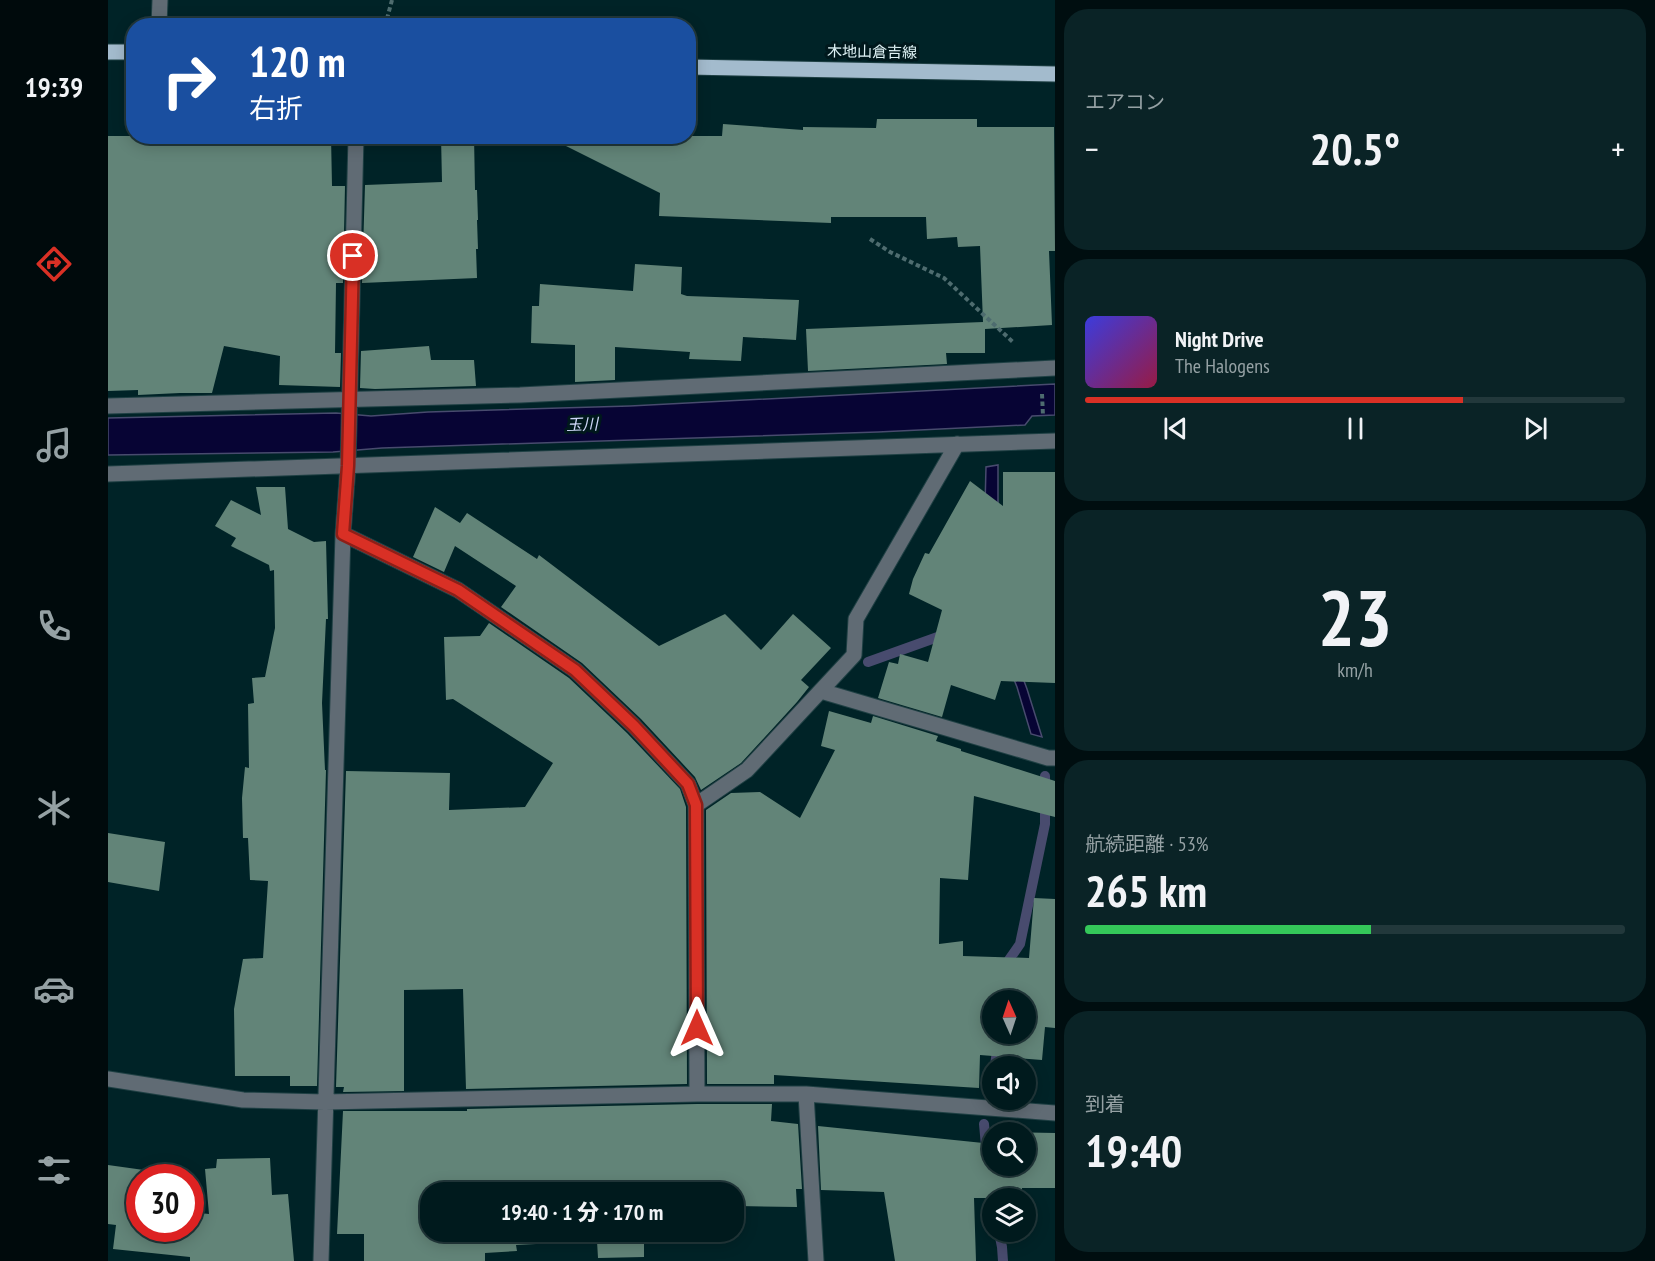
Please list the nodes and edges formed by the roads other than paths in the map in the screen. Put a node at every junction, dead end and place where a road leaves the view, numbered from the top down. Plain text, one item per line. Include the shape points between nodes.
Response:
1 (160, 0) edge
2 (159, 18) edge
3 (108, 52) edge
4 (126, 52) edge
5 (696, 67) edge
6 (1055, 74) edge
7 (356, 144) edge
8 (1045, 370) edge
9 (349, 399) junction
10 (108, 406) edge
11 (1055, 441) edge
12 (957, 444) junction
13 (348, 466) junction
14 (108, 474) edge
15 (343, 534) junction
16 (821, 691) junction
17 (1055, 758) edge
18 (696, 805) junction
19 (108, 1079) edge
20 (697, 1094) junction
21 (806, 1094) junction
22 (325, 1102) junction
23 (1055, 1113) edge
24 (321, 1261) edge
25 (816, 1261) edge

1 - 2 street
3 - 4 main road
5 - 6 main road, 木地山倉吉線
7 - 9 street
8 - 9 street via 520,395
9 - 10 street
9 - 13 street
11 - 12 street
12 - 13 street
12 - 16 street via 856,619 854,655
13 - 14 street
13 - 15 street
15 - 18 street via 458,590 575,670 688,784
15 - 22 street
16 - 17 street
16 - 18 street via 747,770
18 - 20 street
19 - 22 street via 243,1100
20 - 21 street
20 - 22 street
21 - 23 street
21 - 25 street
22 - 24 street

